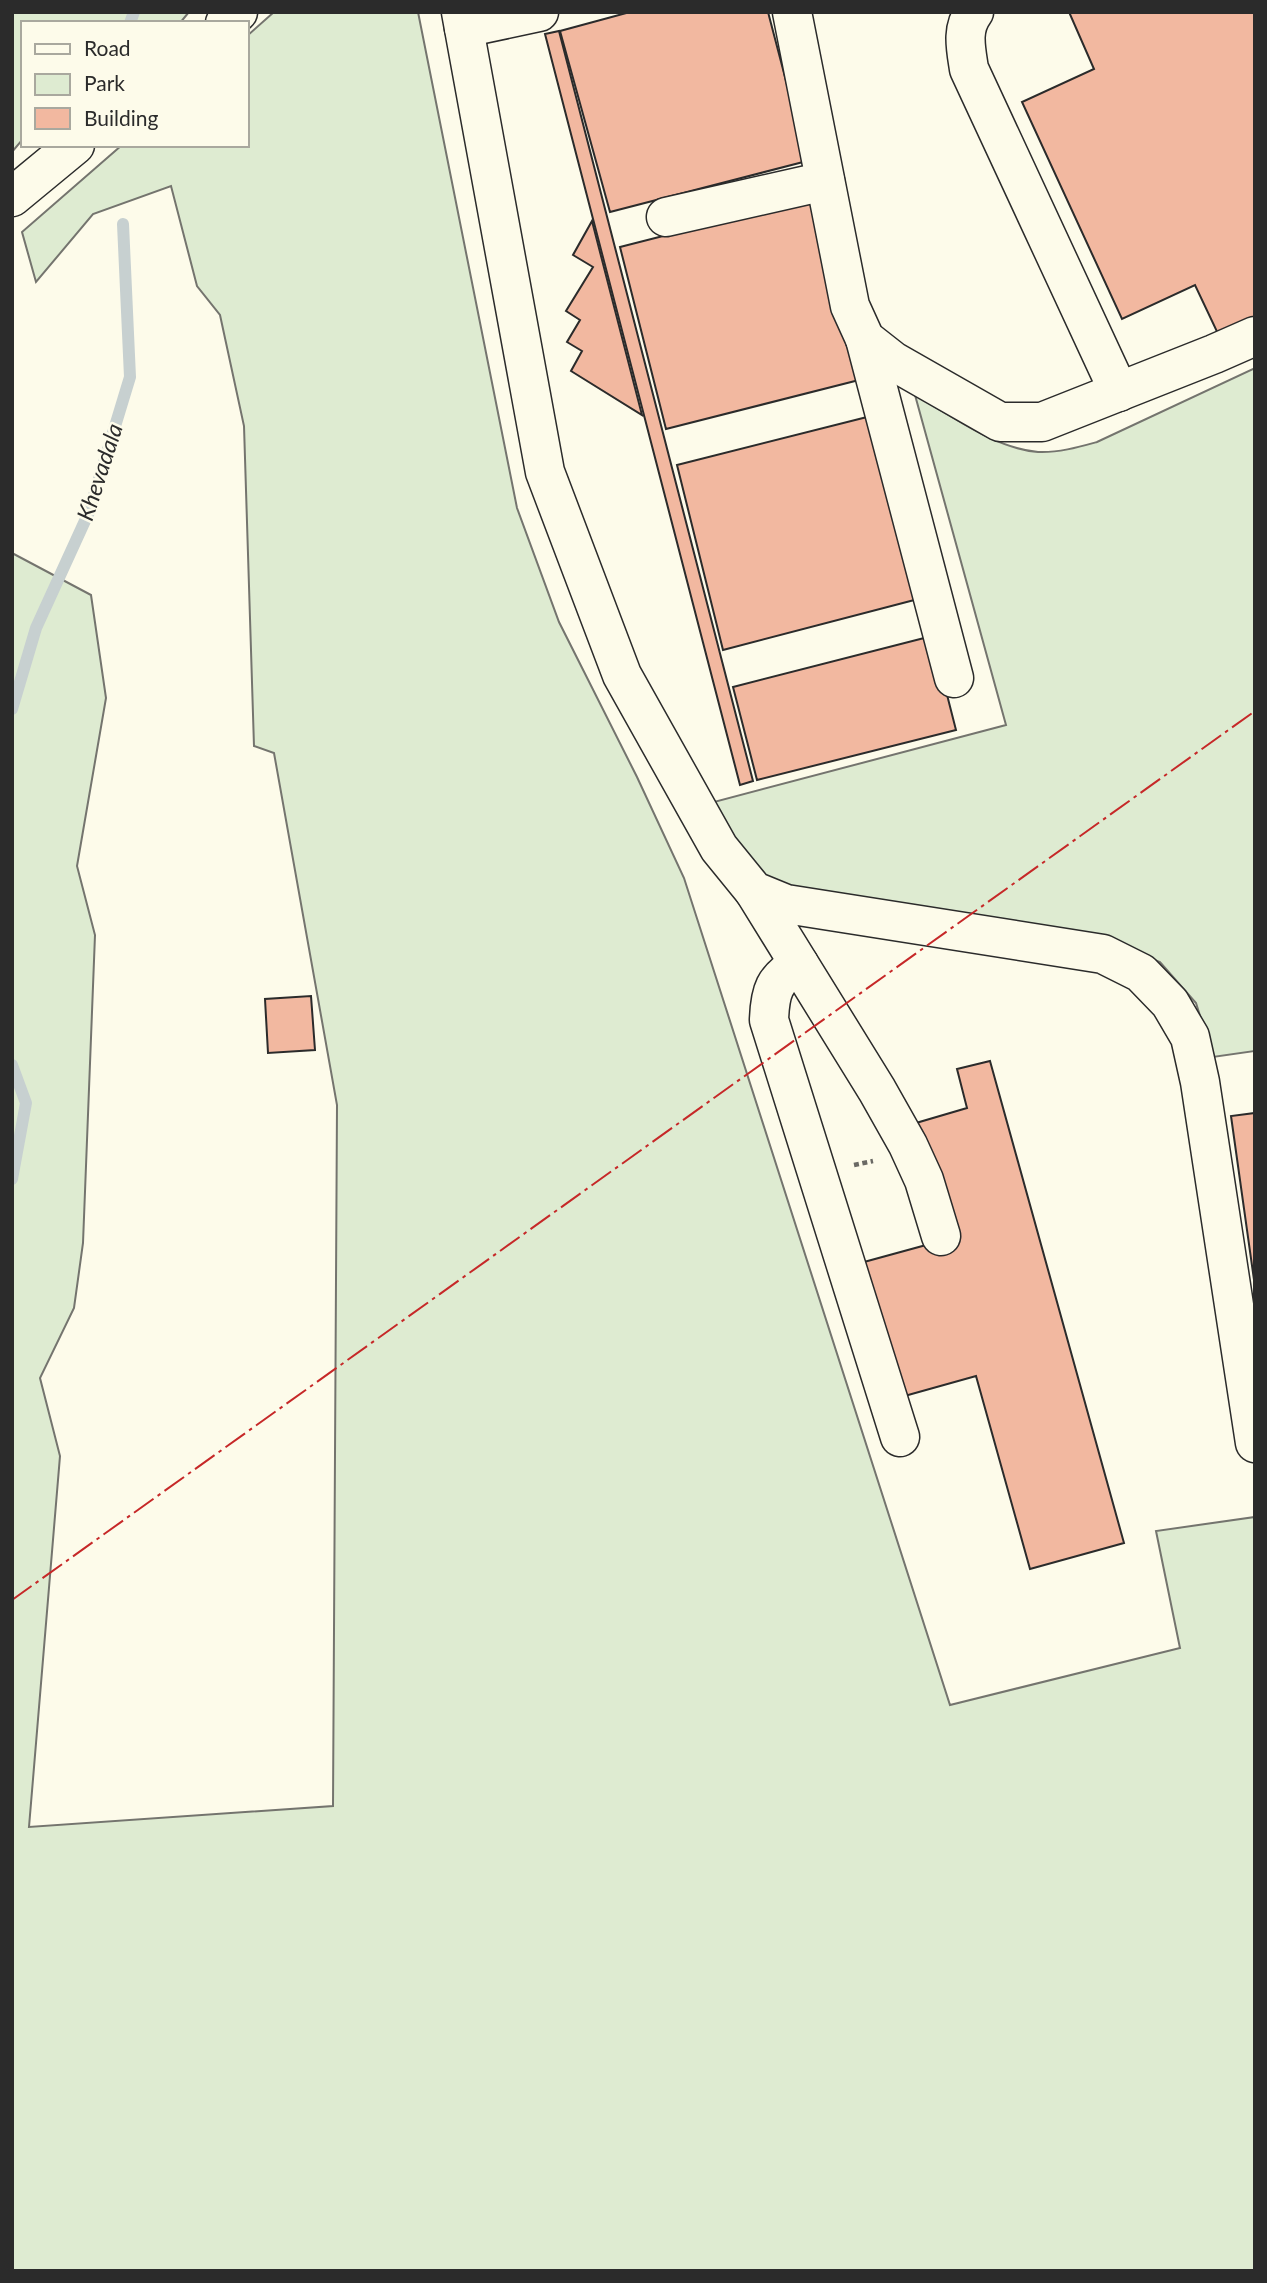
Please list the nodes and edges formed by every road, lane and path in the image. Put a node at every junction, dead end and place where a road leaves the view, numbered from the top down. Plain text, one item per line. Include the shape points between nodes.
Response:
1 (539, 12) edge
2 (792, 12) edge
3 (974, 12) edge
4 (463, 20) edge
5 (73, 147) edge
6 (825, 181) junction
7 (12, 197) edge
8 (666, 217) dead end
9 (1255, 336) edge
10 (865, 339) junction
11 (1119, 392) junction
12 (954, 678) dead end
13 (754, 891) junction
14 (799, 964) junction
15 (912, 1154) junction
16 (817, 1173) junction
17 (941, 1236) dead end
18 (900, 1437) dead end
19 (1255, 1443) edge

1 - 4 street
2 - 6 street
3 - 11 street via 965,39 969,69
4 - 13 street via 545,472 622,675 719,848
5 - 7 street
6 - 8 street
6 - 10 street via 850,306
9 - 11 street
10 - 11 street via 893,361 1000,422 1042,422
10 - 12 street
13 - 14 street
13 - 19 street via 786,904 1103,954 1142,973 1170,1003 1190,1037 1200,1082
14 - 15 street
14 - 16 street via 781,974 769,998 769,1020
15 - 16 path
15 - 17 street
16 - 18 street

